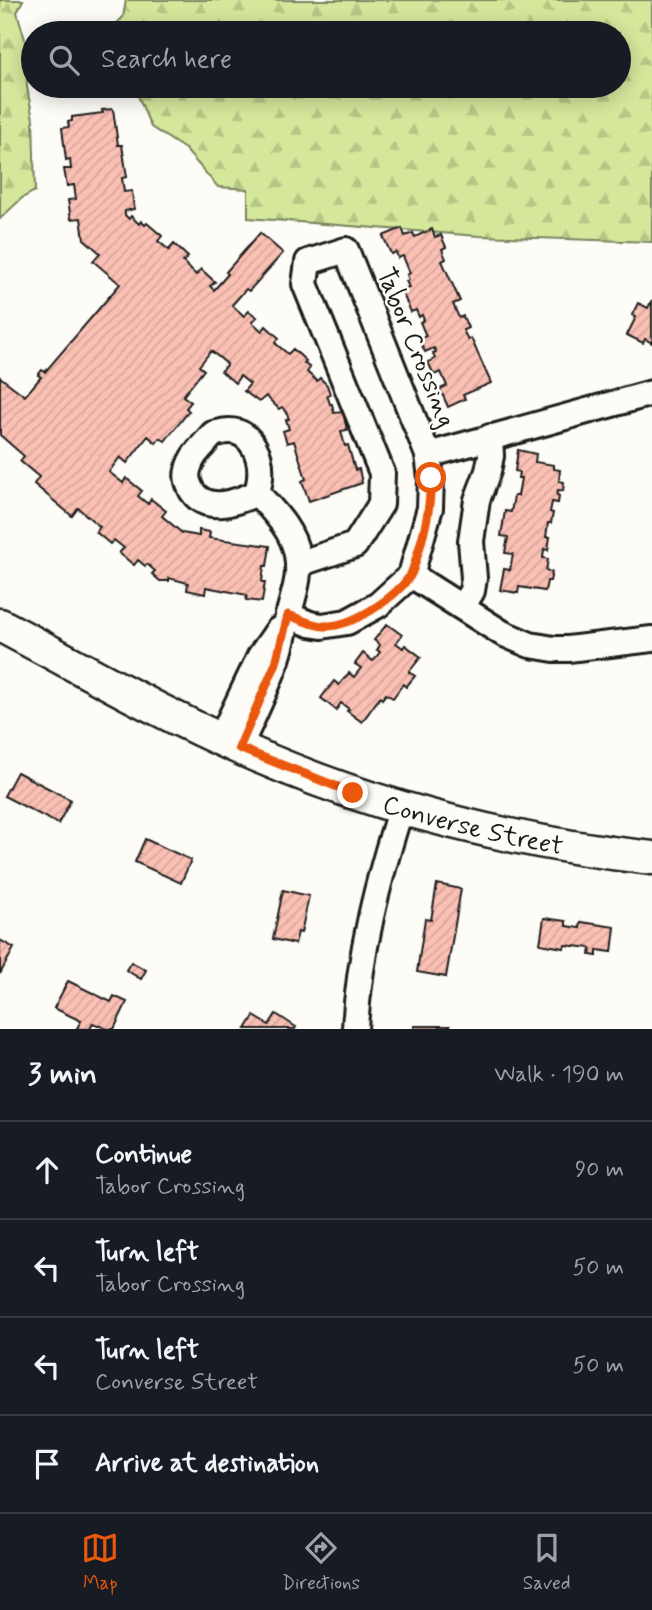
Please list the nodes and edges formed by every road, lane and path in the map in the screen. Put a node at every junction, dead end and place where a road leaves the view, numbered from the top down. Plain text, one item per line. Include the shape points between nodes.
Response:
1 (652, 393) edge
2 (490, 437) junction
3 (428, 455) junction
4 (257, 493) dead end
5 (299, 564) junction
6 (411, 575) junction
7 (462, 607) junction
8 (288, 615) junction
9 (0, 625) edge
10 (652, 639) edge
11 (230, 744) junction
12 (401, 808) junction
13 (652, 858) edge
14 (355, 1029) edge

1 - 2 street
2 - 3 street
2 - 7 street, Tabor Crossing via 491,456 477,500 471,541 472,591
3 - 5 street, Tabor Crossing via 346,250 308,262 305,284 383,473 381,504 355,545
3 - 6 street, Tabor Crossing via 430,508
4 - 5 street via 289,533
5 - 8 street
6 - 7 street
6 - 8 street via 378,605 348,622 322,626
7 - 10 street via 502,633 538,647 568,649
8 - 11 street via 260,656
9 - 11 main road, Converse Street
11 - 12 main road, Converse Street via 321,782
12 - 13 main road, Converse Street via 536,842
12 - 14 street via 363,949

